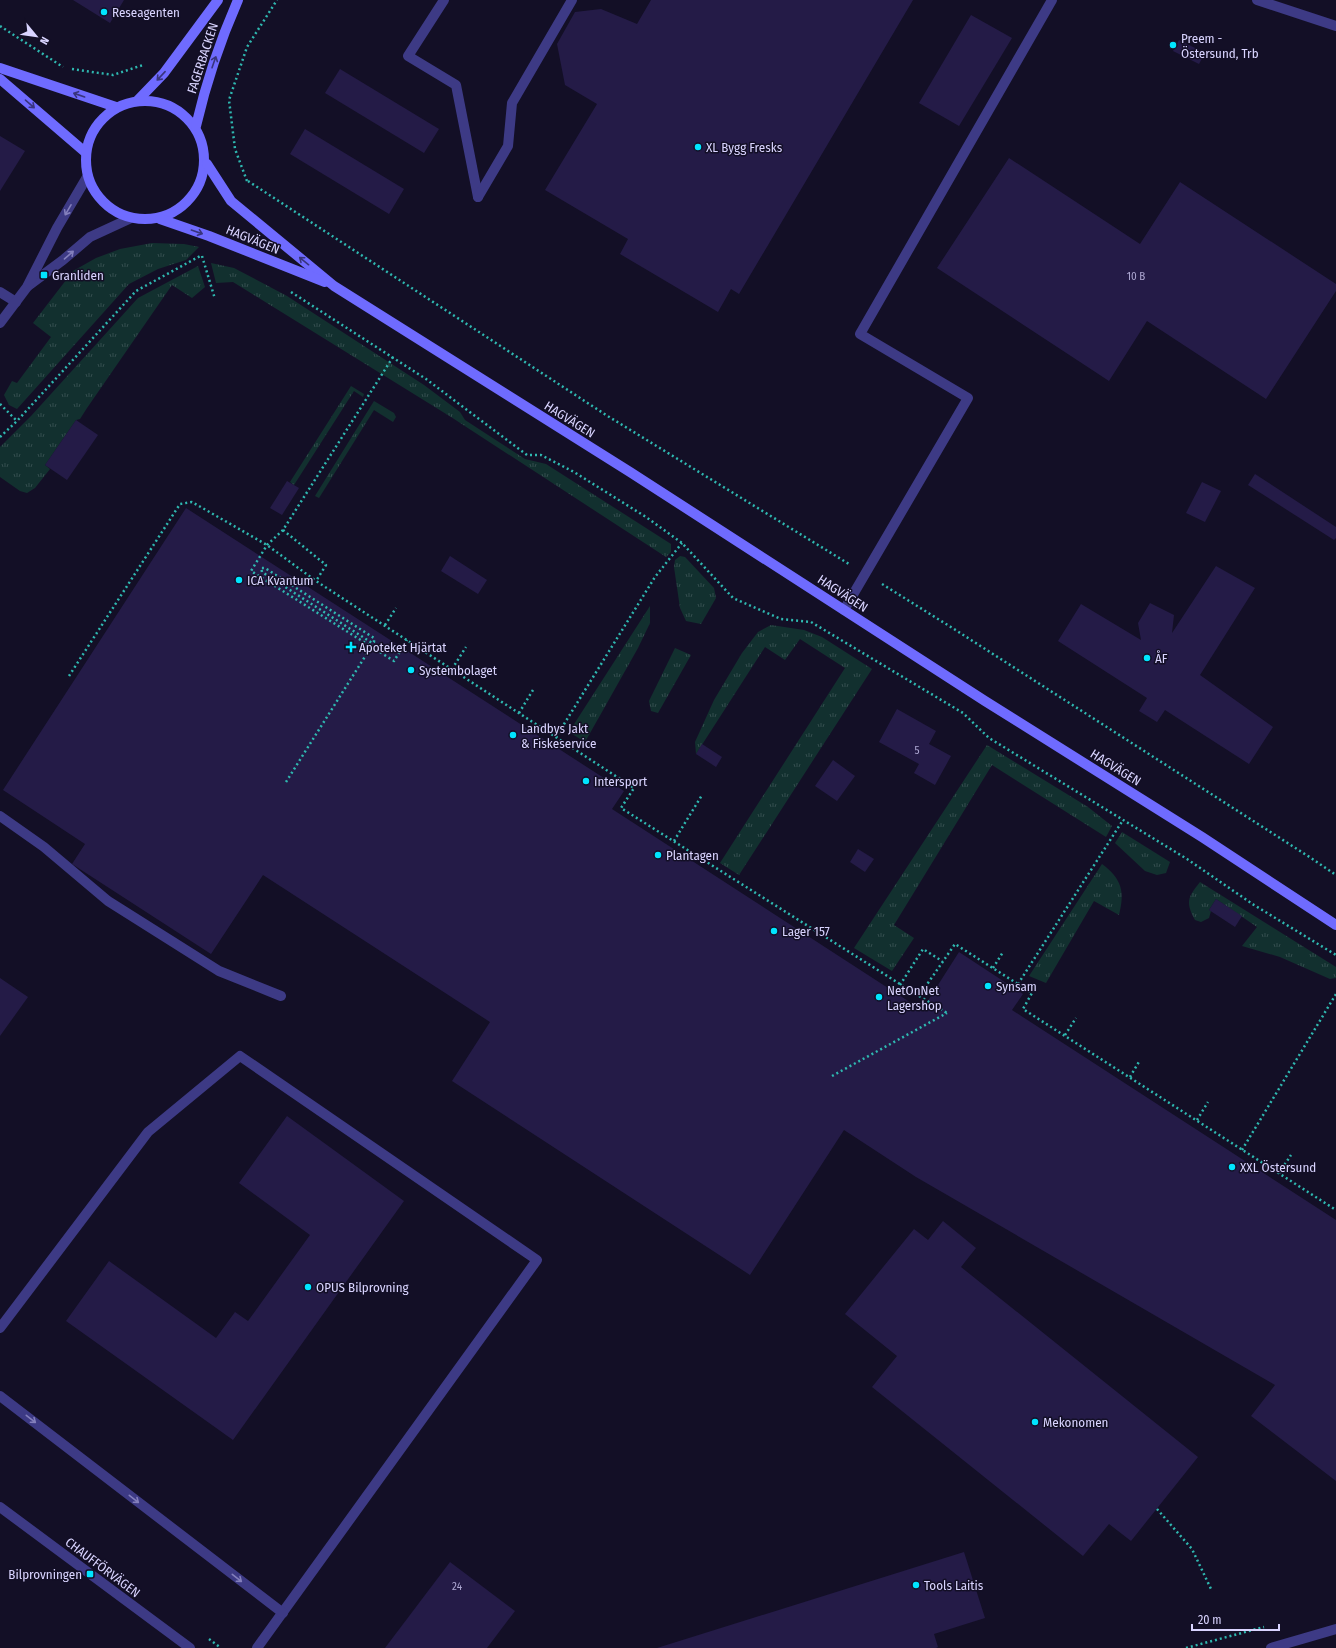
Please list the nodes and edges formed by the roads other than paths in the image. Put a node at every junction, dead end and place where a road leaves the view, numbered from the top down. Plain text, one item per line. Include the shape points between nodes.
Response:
1 (218, 0) edge
2 (238, 0) edge
3 (444, 0) edge
4 (572, 0) edge
5 (1052, 0) edge
6 (1257, 0) edge
7 (1336, 26) edge
8 (0, 68) edge
9 (0, 79) edge
10 (138, 100) junction
11 (116, 107) junction
12 (196, 126) junction
13 (85, 152) junction
14 (207, 164) junction
15 (87, 177) junction
16 (129, 219) junction
17 (160, 219) junction
18 (334, 286) junction
19 (26, 287) junction
20 (0, 292) edge
21 (16, 302) junction
22 (0, 323) edge
23 (844, 610) junction
24 (0, 816) edge
25 (1336, 925) edge
26 (281, 996) dead end
27 (0, 1328) edge
28 (0, 1396) edge
29 (0, 1507) edge
30 (283, 1613) junction
31 (1336, 1629) edge
32 (190, 1648) edge
33 (257, 1648) edge
34 (1270, 1648) edge

1 -> 10 street, FAGERBACKEN via 164,73
12 -> 2 street, FAGERBACKEN via 204,92
3 - 4 street via 408,56 456,85 478,197 508,146 512,103
5 - 23 street via 860,334 968,398
6 - 7 street
11 -> 8 street
9 -> 13 street
10 - 11 street
10 - 12 street via 171,105
11 - 13 street via 96,126
12 - 14 street
13 - 15 street
14 - 17 street via 192,199
18 -> 14 street, HAGVÄGEN via 231,202
15 - 16 street via 103,203
15 -> 19 street
16 - 17 street
19 -> 16 street via 90,237
17 -> 18 street, HAGVÄGEN
18 - 23 street, HAGVÄGEN
19 - 21 street
20 - 21 street
21 - 22 street
23 - 25 street, HAGVÄGEN
24 - 26 street via 44,847 108,901 219,971
27 - 30 street via 148,1132 240,1056 537,1260
28 -> 30 street
29 - 32 street, CHAUFFÖRVÄGEN
30 - 33 street
31 - 34 street

